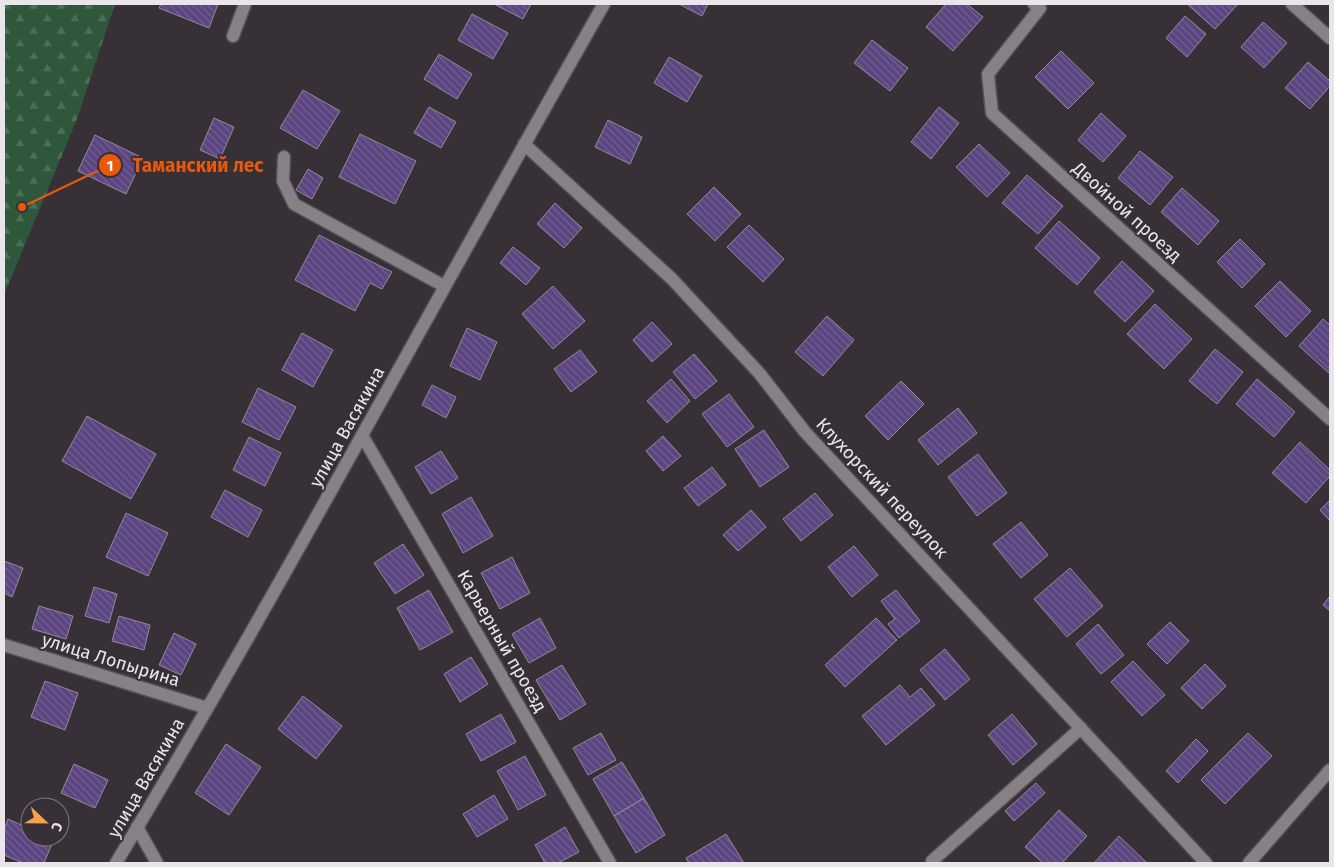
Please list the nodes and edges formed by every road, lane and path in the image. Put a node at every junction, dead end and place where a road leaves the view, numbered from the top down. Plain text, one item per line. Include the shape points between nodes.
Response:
1 (245, 4) edge
2 (604, 4) edge
3 (1292, 4) edge
4 (1039, 5) edge
5 (233, 36) dead end
6 (1330, 38) edge
7 (524, 144) junction
8 (284, 157) dead end
9 (444, 286) junction
10 (1330, 419) edge
11 (363, 437) junction
12 (4, 645) edge
13 (207, 708) junction
14 (1081, 728) junction
15 (1330, 770) edge
16 (138, 828) junction
17 (932, 861) dead end
18 (116, 863) edge
19 (158, 863) edge
20 (610, 863) edge
21 (1206, 863) edge
22 (1249, 863) edge

1 - 5 street
2 - 7 street, улица Васякина
3 - 6 street
4 - 10 street, Двойной проезд via 988,74 992,113
7 - 9 street, улица Васякина
7 - 14 street, Клухорский переулок via 672,279 760,374 805,432
8 - 9 street via 282,181 294,204
9 - 11 street, улица Васякина
11 - 13 street, улица Васякина
11 - 20 street, Карьерный проезд
12 - 13 street, улица Лопырина
13 - 16 street, улица Васякина
14 - 17 street
14 - 21 street, Клухорский переулок
15 - 22 street
16 - 18 street, улица Васякина
16 - 19 street

